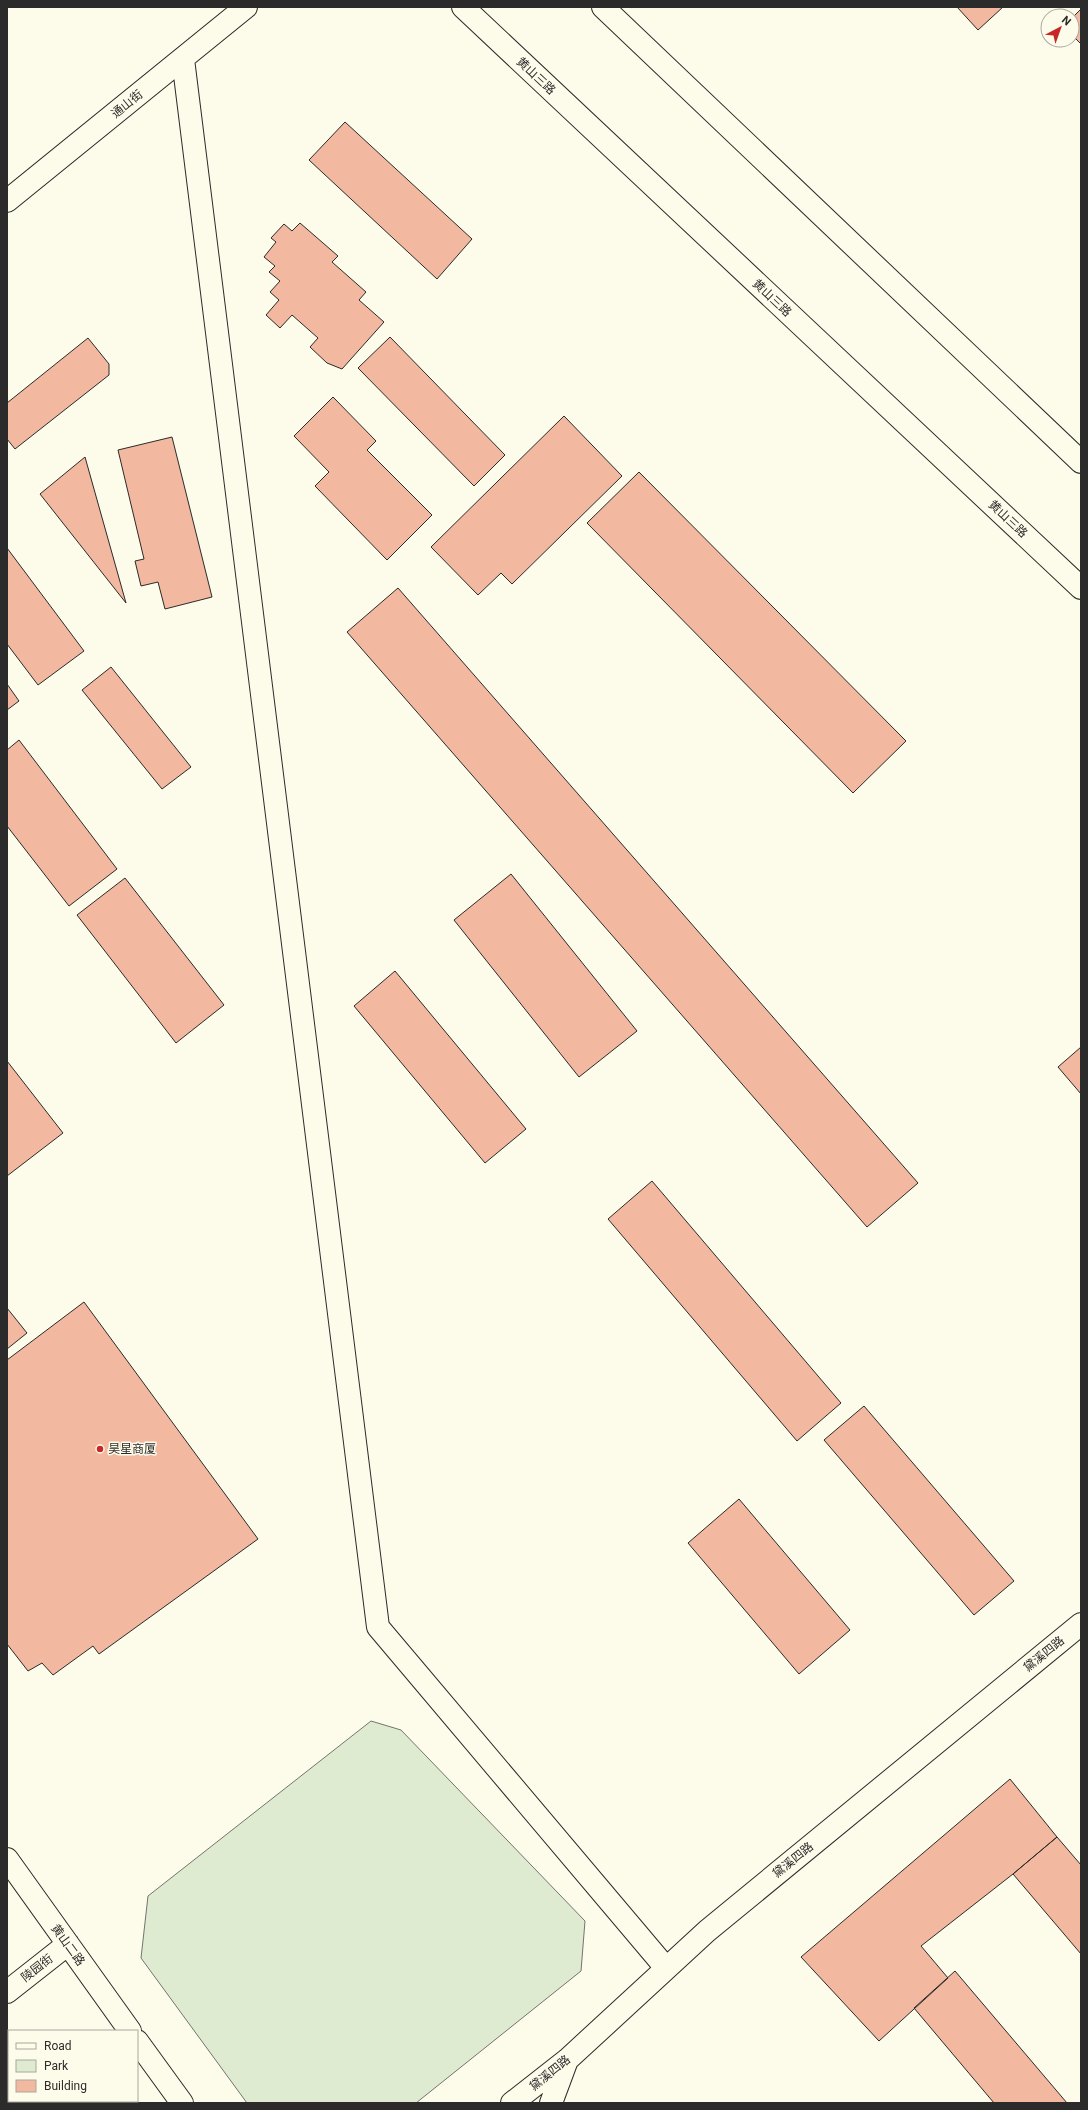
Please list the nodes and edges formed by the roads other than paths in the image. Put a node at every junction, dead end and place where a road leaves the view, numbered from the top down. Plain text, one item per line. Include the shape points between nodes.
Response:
1 (246, 7) edge
2 (463, 7) edge
3 (603, 7) edge
4 (183, 59) junction
5 (7, 201) edge
6 (1081, 462) edge
7 (1081, 588) edge
8 (1081, 1624) edge
9 (7, 1859) edge
10 (68, 1944) junction
11 (666, 1968) junction
12 (7, 1992) edge
13 (129, 2030) edge
14 (138, 2041) edge
15 (567, 2060) junction
16 (182, 2103) edge
17 (512, 2103) edge
18 (552, 2103) edge

1 - 4 street, 通山街
2 - 7 street, 黄山三路
3 - 6 street
4 - 5 street, 通山街
4 - 11 street via 378,1627
8 - 11 street, 黛溪四路 via 707,1931
9 - 10 street, 黄山二路
10 - 12 street, 陵园街
10 - 13 street, 黄山二路
11 - 15 street, 黛溪四路
14 - 16 street
15 - 17 street, 黛溪四路
15 - 18 street

